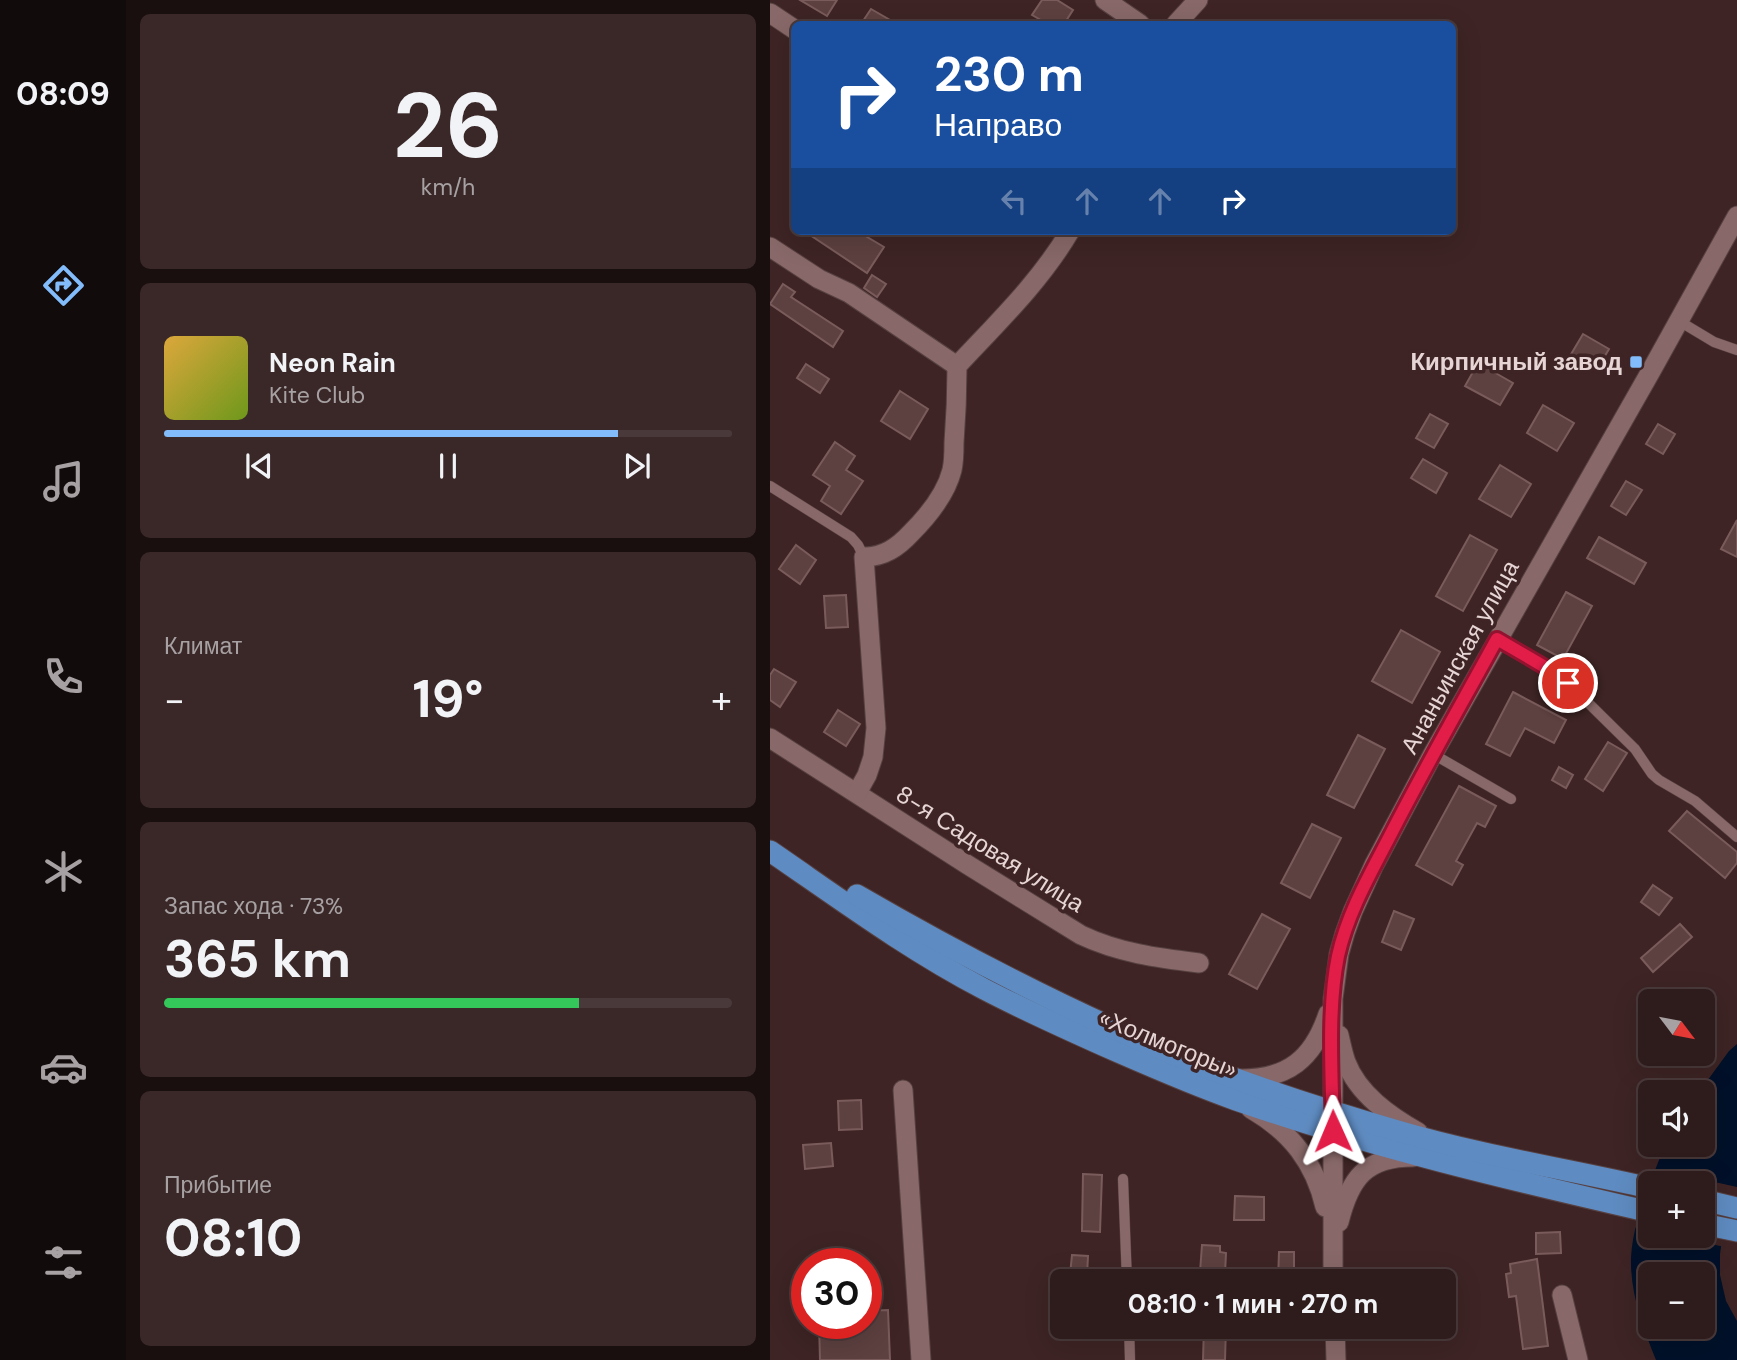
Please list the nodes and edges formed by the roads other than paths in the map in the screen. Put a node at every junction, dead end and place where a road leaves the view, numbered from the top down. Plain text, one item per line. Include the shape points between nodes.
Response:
1 (1105, 0) edge
2 (1198, 0) edge
3 (770, 13) edge
4 (1136, 21) edge
5 (1179, 21) edge
6 (791, 27) edge
7 (1737, 216) edge
8 (1067, 235) edge
9 (770, 247) edge
10 (1679, 321) junction
11 (1737, 350) edge
12 (957, 366) junction
13 (770, 486) edge
14 (864, 557) junction
15 (1497, 639) junction
16 (770, 738) edge
17 (1433, 754) junction
18 (857, 793) junction
19 (1511, 799) dead end
20 (1737, 837) edge
21 (770, 845) edge
22 (770, 851) edge
23 (1199, 964) dead end
24 (1333, 999) junction
25 (1236, 1089) junction
26 (903, 1090) dead end
27 (1333, 1121) junction
28 (1429, 1149) junction
29 (1123, 1179) dead end
30 (1638, 1185) edge
31 (1715, 1203) edge
32 (1737, 1208) edge
33 (1638, 1209) edge
34 (1715, 1226) edge
35 (1737, 1231) edge
36 (1332, 1250) junction
37 (1127, 1269) edge
38 (1333, 1269) edge
39 (1562, 1296) dead end
40 (1129, 1339) edge
41 (1335, 1339) edge
42 (920, 1360) edge
43 (1130, 1360) edge
44 (1336, 1360) edge
45 (1578, 1360) edge

1 - 4 street
2 - 5 street
3 - 6 street
7 - 10 street, Ананьинская улица
8 - 12 street via 1031,286
9 - 12 street via 818,279 849,293
10 - 11 lane
10 - 15 street, Ананьинская улица
12 - 14 street via 952,471 943,492 908,537 877,557
13 - 14 lane via 851,537
14 - 18 street via 876,728 873,757
15 - 17 street, Ананьинская улица
15 - 20 lane via 1568,683 1625,739 1652,774 1695,801
16 - 18 street, 8-я Садовая улица
17 - 19 lane
17 - 24 street, Ананьинская улица via 1353,911 1339,954
18 - 23 street, 8-я Садовая улица via 1082,935 1121,951
21 - 25 highway, «Холмогоры» via 946,946
22 - 25 highway, «Холмогоры» via 981,988 1157,1069
24 - 25 street via 1317,1041 1302,1060
24 - 27 street, Ананьинская улица
24 - 28 street via 1346,1063 1360,1086
25 - 27 highway, «Холмогоры»
25 - 36 street via 1304,1156 1321,1189
26 - 42 street
27 - 28 highway, «Холмогоры»
27 - 36 street, Ананьинская улица
28 - 30 highway, «Холмогоры»
28 - 33 highway, «Холмогоры»
28 - 36 street via 1390,1158 1361,1172 1345,1202
29 - 37 lane
31 - 32 highway
34 - 35 highway
36 - 38 street, Ананьинская улица
39 - 45 street
40 - 43 lane
41 - 44 street

